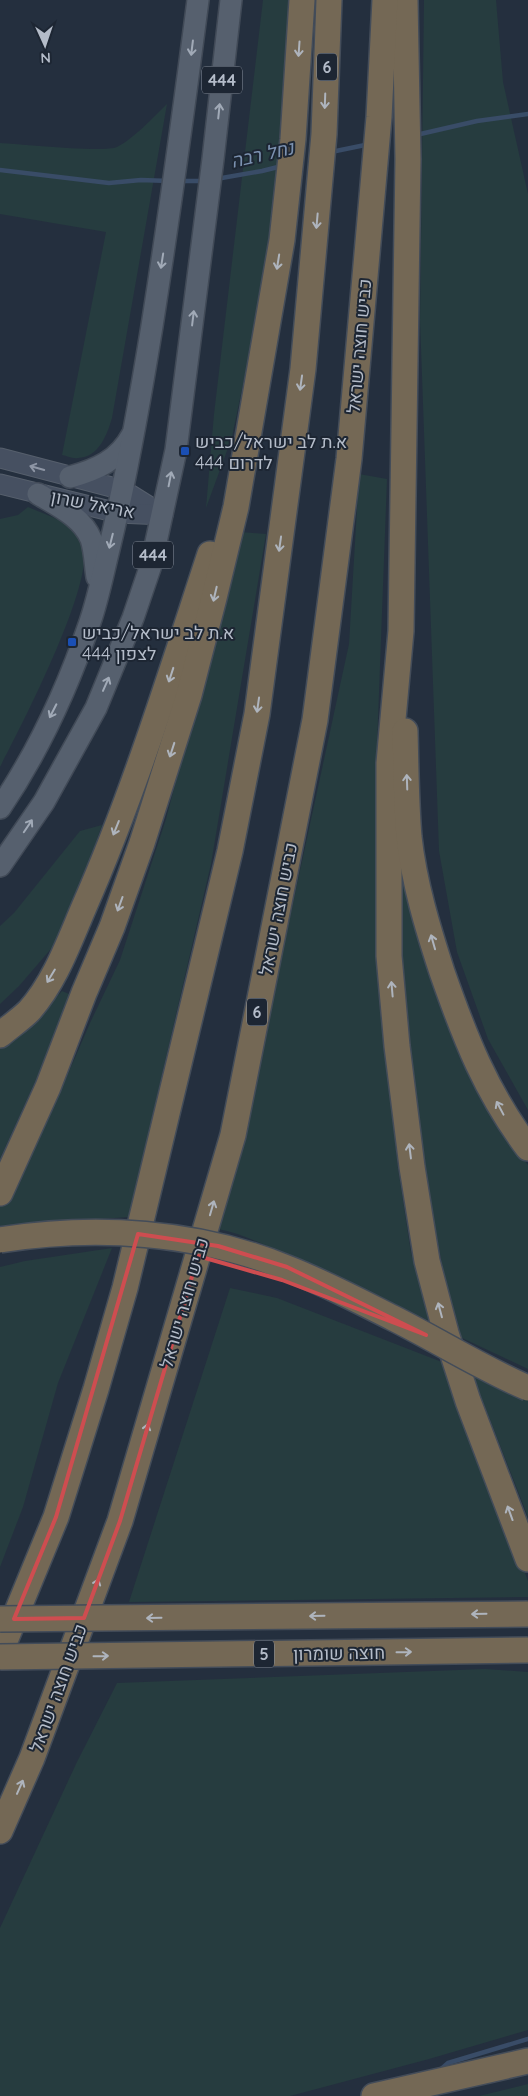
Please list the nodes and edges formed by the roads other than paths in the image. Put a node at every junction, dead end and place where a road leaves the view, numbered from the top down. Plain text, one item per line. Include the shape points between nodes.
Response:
1 (198, 0) edge
2 (231, 0) edge
3 (302, 0) edge
4 (329, 0) edge
5 (385, 0) edge
6 (405, 0) edge
7 (255, 393) junction
8 (133, 433) junction
9 (0, 458) edge
10 (70, 477) junction
11 (0, 484) edge
12 (122, 490) junction
13 (38, 494) junction
14 (118, 513) junction
15 (163, 515) junction
16 (99, 590) junction
17 (401, 631) junction
18 (0, 808) edge
19 (0, 866) edge
20 (0, 1035) edge
21 (528, 1148) edge
22 (0, 1194) edge
23 (0, 1240) edge
24 (0, 1255) edge
25 (426, 1336) junction
26 (528, 1388) edge
27 (528, 1558) edge
28 (528, 1614) edge
29 (0, 1619) edge
30 (528, 1650) edge
31 (0, 1653) edge
32 (0, 1657) edge
33 (0, 1831) edge
34 (528, 2061) edge
35 (374, 2096) edge

1 -> 8 main road, 444 via 178,159
15 -> 2 main road, 444 via 176,450
3 -> 7 highway via 293,139 282,240
4 -> 31 highway, 6 via 324,134 303,369 257,714 230,851 125,1288 56,1517
33 -> 5 highway, כביש חוצה ישראל / 6 via 32,1758 120,1521 233,1135 315,720 349,460 379,117
6 - 17 highway via 408,158
7 -> 20 highway via 210,554 156,720 93,888 46,986 29,1010
7 -> 22 highway via 236,507 217,589 172,751 112,927 48,1087
8 - 10 main road via 118,455 88,472
8 - 12 main road, 444
10 -> 9 main road, אריאל שרון
10 - 12 main road, אריאל שרון
11 - 13 main road, אריאל שרון
12 - 14 main road, 444
12 - 15 main road, אריאל שרון
13 - 14 main road, אריאל שרון
13 - 16 main road via 73,515 90,537
14 - 15 main road, אריאל שרון
14 -> 16 main road, 444
19 -> 15 main road, 444 via 44,802 96,708 133,618
16 -> 18 main road, 444 via 90,622 57,704 17,783
21 -> 17 highway via 505,1117 477,1063 440,965 419,892 409,837
27 -> 17 highway via 468,1401 446,1333 427,1262 412,1167 389,956 389,762
23 - 25 highway, bridge via 118,1232 218,1246 287,1267
24 - 25 highway, bridge via 80,1246 178,1252 282,1280
25 - 26 highway, bridge
28 -> 29 highway, חוצה שומרון / 5, bridge
32 -> 30 highway, חוצה שומרון / 5, bridge
34 - 35 highway

